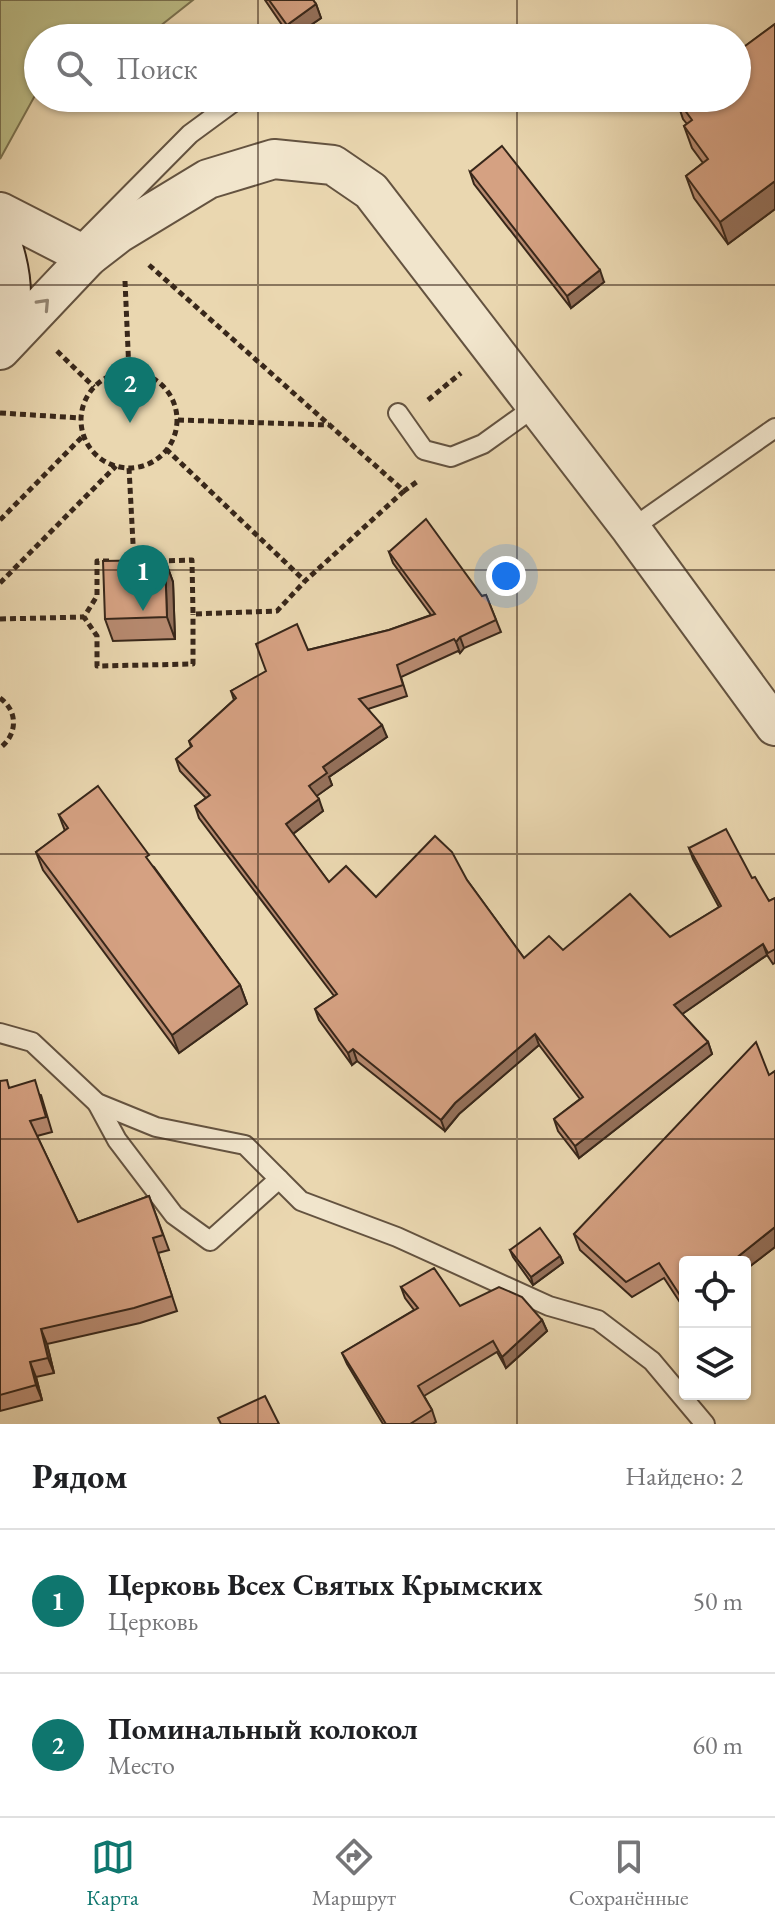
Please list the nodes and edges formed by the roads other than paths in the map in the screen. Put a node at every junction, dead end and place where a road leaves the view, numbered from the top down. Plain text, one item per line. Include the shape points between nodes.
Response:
1 (220, 112) edge
2 (0, 212) edge
3 (0, 248) edge
4 (81, 254) junction
5 (0, 335) edge
6 (0, 350) edge
7 (536, 406) junction
8 (400, 417) road end
9 (775, 428) edge
10 (631, 529) junction
11 (775, 726) edge
12 (0, 1033) edge
13 (97, 1103) junction
14 (279, 1179) junction
15 (705, 1424) edge

1 - 4 lane via 190,134
2 - 4 street
3 - 5 main road via 8,295
6 -> 4 street
4 - 7 street via 208,179 274,159 333,165 371,191
7 - 8 lane via 483,444 451,457 424,450
7 - 10 street
9 - 10 lane
10 - 11 street
12 - 13 lane via 32,1042
13 - 14 lane via 156,1127 245,1145
13 - 14 lane via 117,1140 174,1215 210,1241
14 - 15 lane via 301,1201 397,1237 549,1306 598,1320 652,1361

